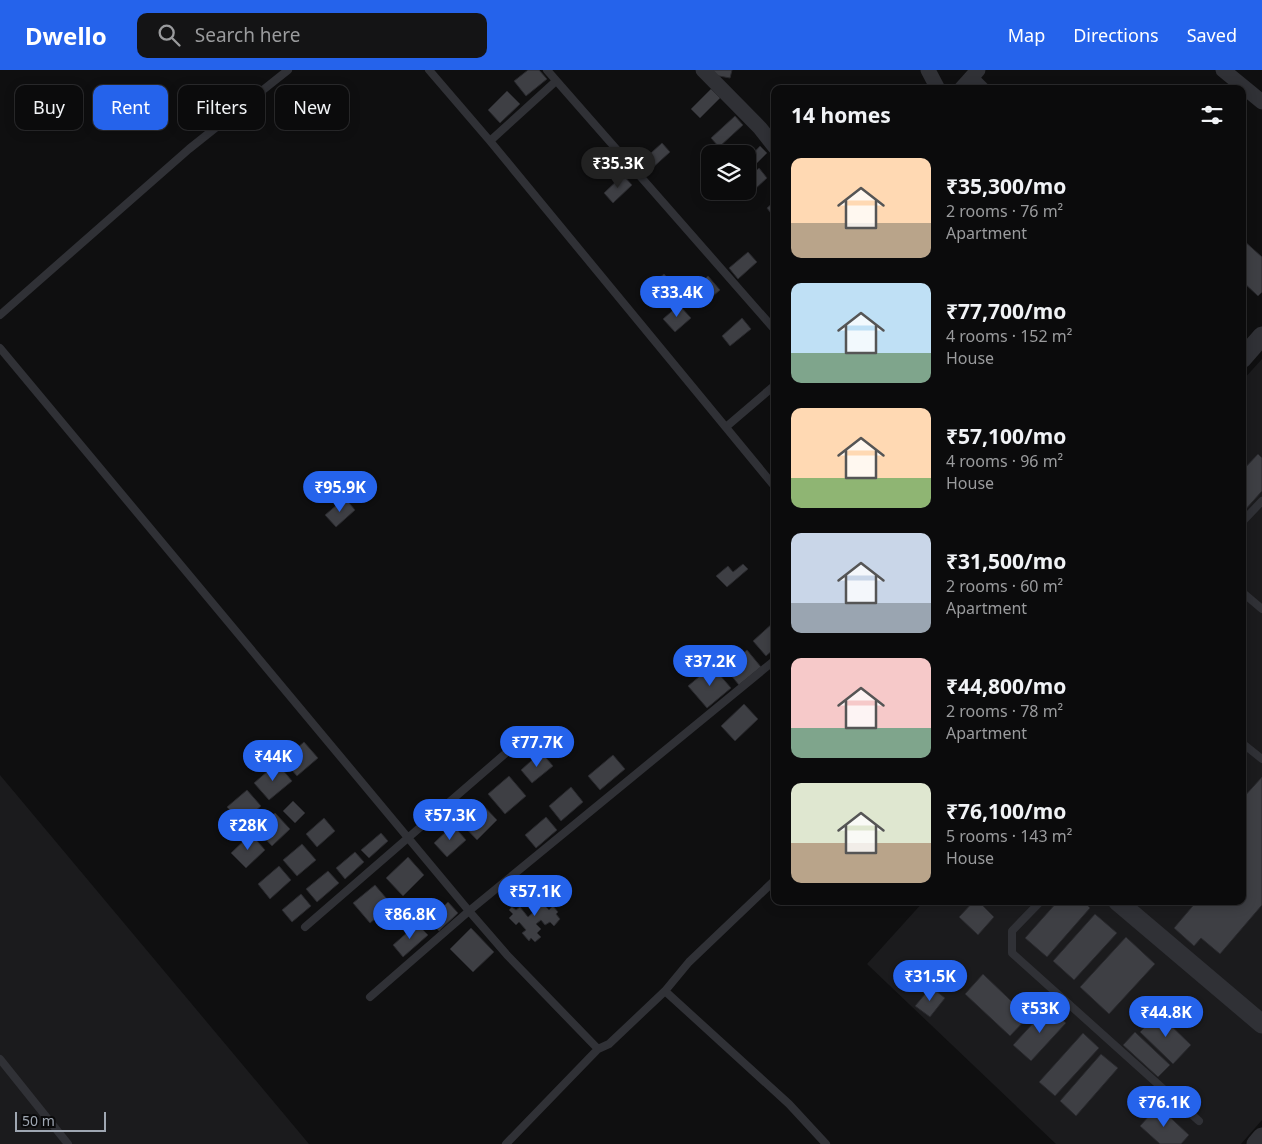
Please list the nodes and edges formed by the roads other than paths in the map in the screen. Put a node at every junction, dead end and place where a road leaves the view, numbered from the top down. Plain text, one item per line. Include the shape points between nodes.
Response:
1 (288, 70) edge
2 (441, 70) edge
3 (547, 70) edge
4 (703, 70) edge
5 (928, 70) edge
6 (1223, 70) edge
7 (431, 73) edge
8 (556, 81) junction
9 (936, 85) edge
10 (1241, 85) edge
11 (1246, 89) edge
12 (1262, 102) edge
13 (490, 141) junction
14 (771, 142) edge
15 (0, 314) edge
16 (771, 325) edge
17 (1262, 336) edge
18 (0, 348) edge
19 (1246, 354) edge
20 (771, 388) edge
21 (726, 427) junction
22 (771, 482) edge
23 (1262, 501) edge
24 (1246, 518) edge
25 (1246, 595) edge
26 (1262, 609) edge
27 (771, 663) edge
28 (521, 740) dead end
29 (1246, 746) edge
30 (1262, 760) edge
31 (409, 838) junction
32 (771, 884) edge
33 (1037, 905) edge
34 (1122, 905) edge
35 (469, 911) junction
36 (305, 927) dead end
37 (664, 991) junction
38 (370, 997) dead end
39 (1262, 1024) edge
40 (598, 1049) junction
41 (0, 1059) edge
42 (1199, 1122) dead end
43 (1262, 1137) edge
44 (68, 1144) edge
45 (506, 1144) edge
46 (826, 1144) edge
47 (1256, 1144) edge

1 - 15 lane via 189,149
2 - 7 lane
3 - 8 lane
4 - 14 street
5 - 9 street
6 - 10 street
7 - 13 lane
8 - 13 lane
8 - 16 lane
11 - 12 street
13 - 21 lane
17 - 19 street
18 - 31 lane
20 - 21 lane
21 - 22 lane
23 - 24 lane
25 - 26 lane
27 - 35 lane
28 - 31 lane
29 - 30 lane
31 - 35 lane
31 - 36 lane
32 - 37 lane via 689,962
33 - 42 lane via 1012,932 1012,953
34 - 39 street
35 - 38 lane
35 - 40 lane
37 - 40 lane via 610,1044
37 - 46 lane via 789,1104
40 - 45 lane
41 - 44 lane
43 - 47 street

